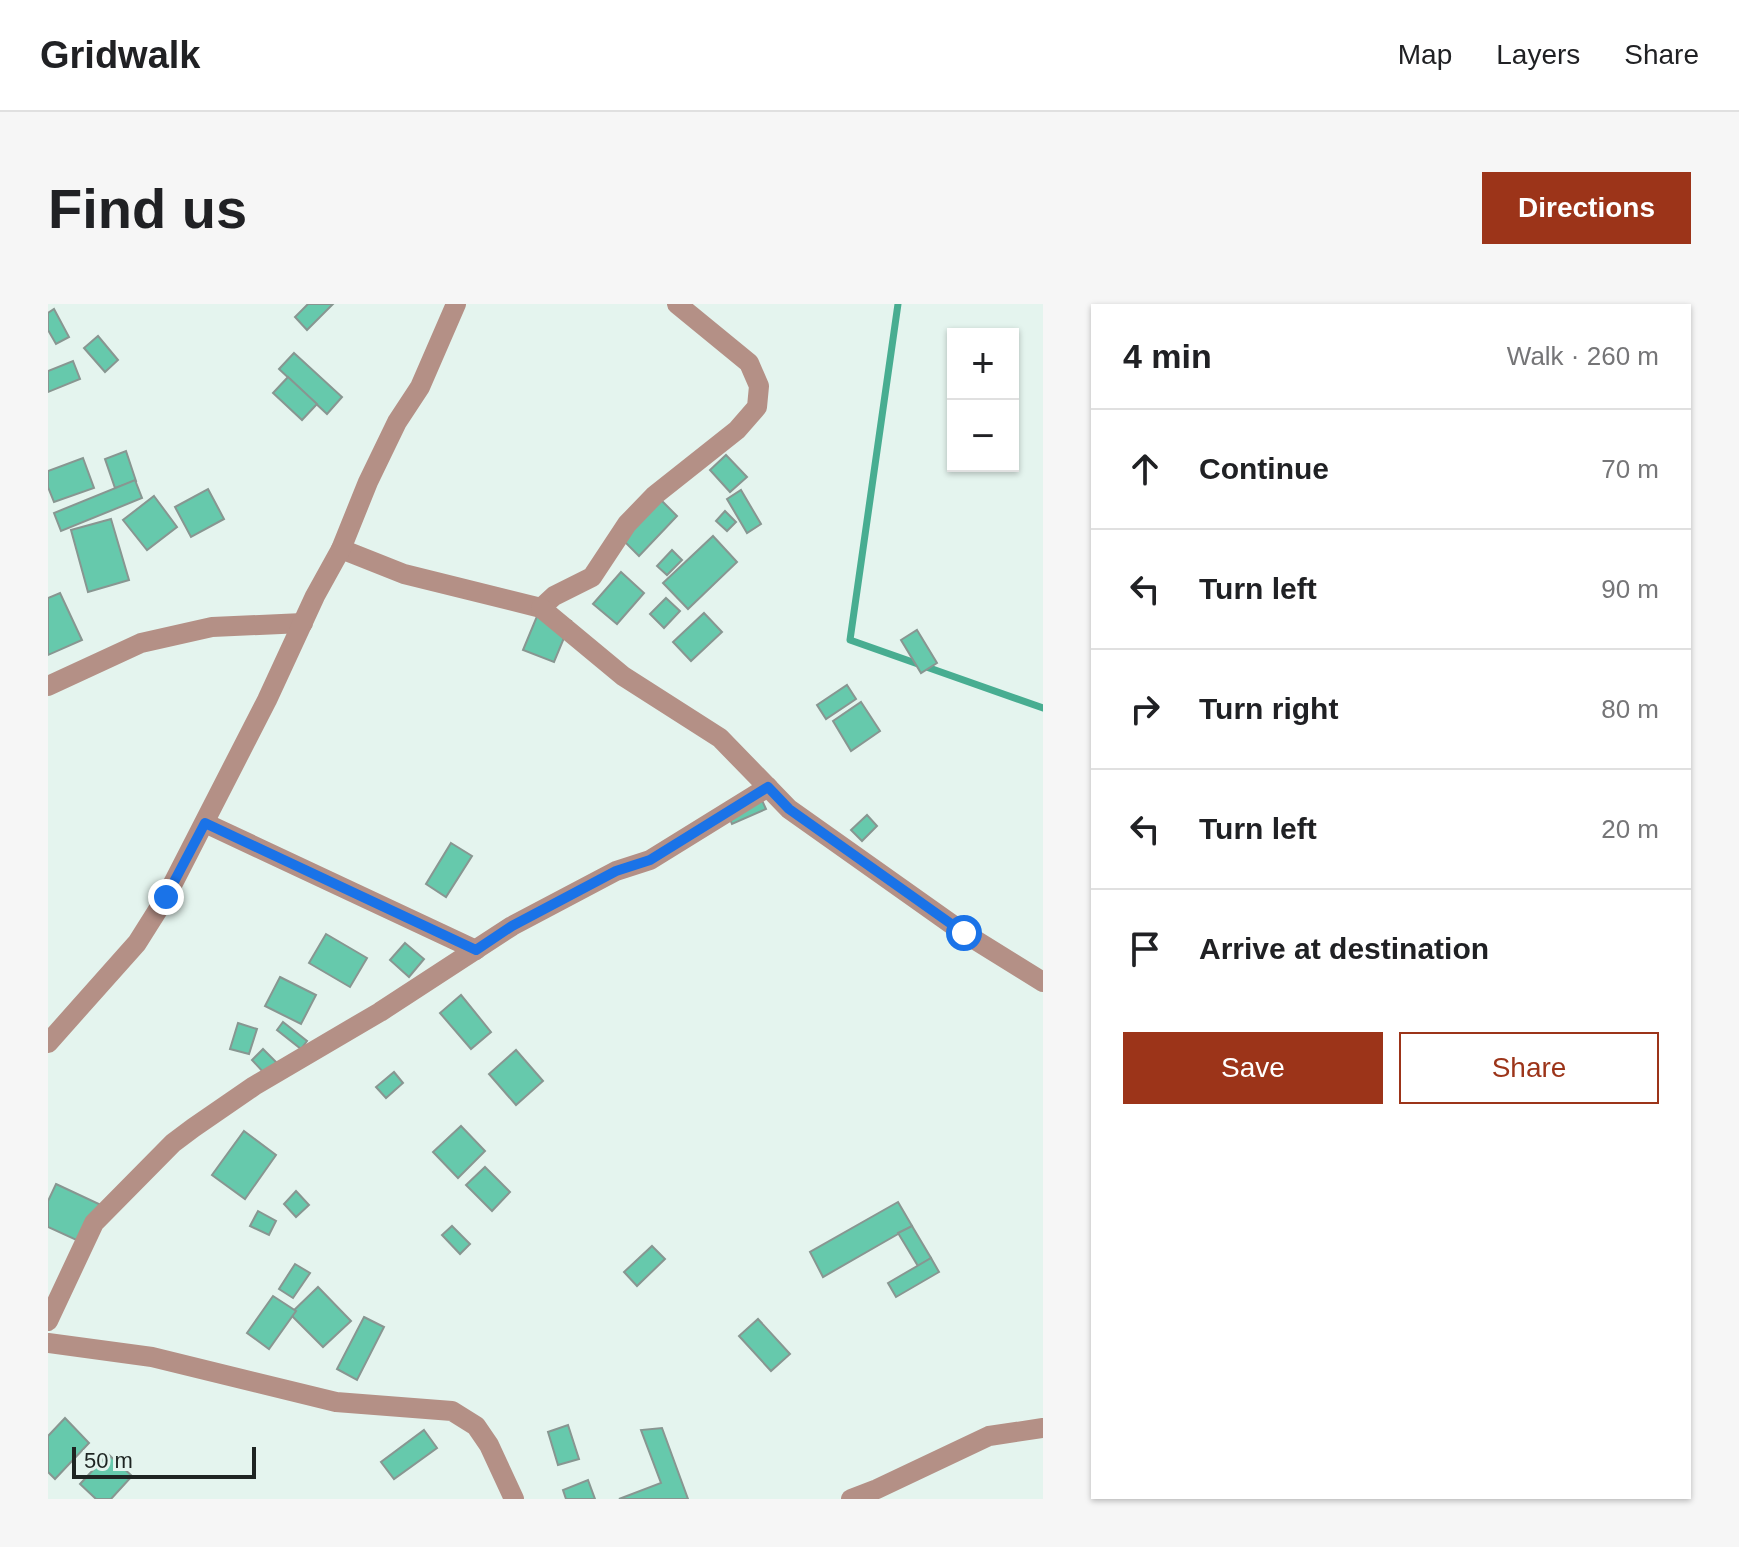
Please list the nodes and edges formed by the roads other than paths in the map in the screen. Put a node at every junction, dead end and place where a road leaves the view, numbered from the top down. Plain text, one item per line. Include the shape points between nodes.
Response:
1 (456, 304) edge
2 (677, 304) edge
3 (341, 549) junction
4 (541, 608) junction
5 (303, 623) junction
6 (48, 686) edge
7 (768, 787) junction
8 (205, 823) junction
9 (476, 950) junction
10 (1043, 982) edge
11 (48, 1043) edge
12 (48, 1321) edge
13 (48, 1343) edge
14 (1043, 1428) edge
15 (514, 1499) edge
16 (851, 1499) edge

1 - 3 street via 420,387 368,482
2 - 4 street via 749,363 759,386 757,407 737,430 655,495 627,524 592,577
3 - 4 street via 404,574
3 - 5 street
4 - 7 street via 623,676 720,738
5 - 6 street via 212,627 141,643
5 - 8 street
7 - 9 street via 650,860 602,878
7 - 10 street via 789,809 866,865
8 - 9 street
8 - 11 street via 137,943
9 - 12 street via 254,1086 173,1143 94,1223
13 - 15 street via 152,1357 336,1402 452,1411 476,1426
14 - 16 street via 989,1436

